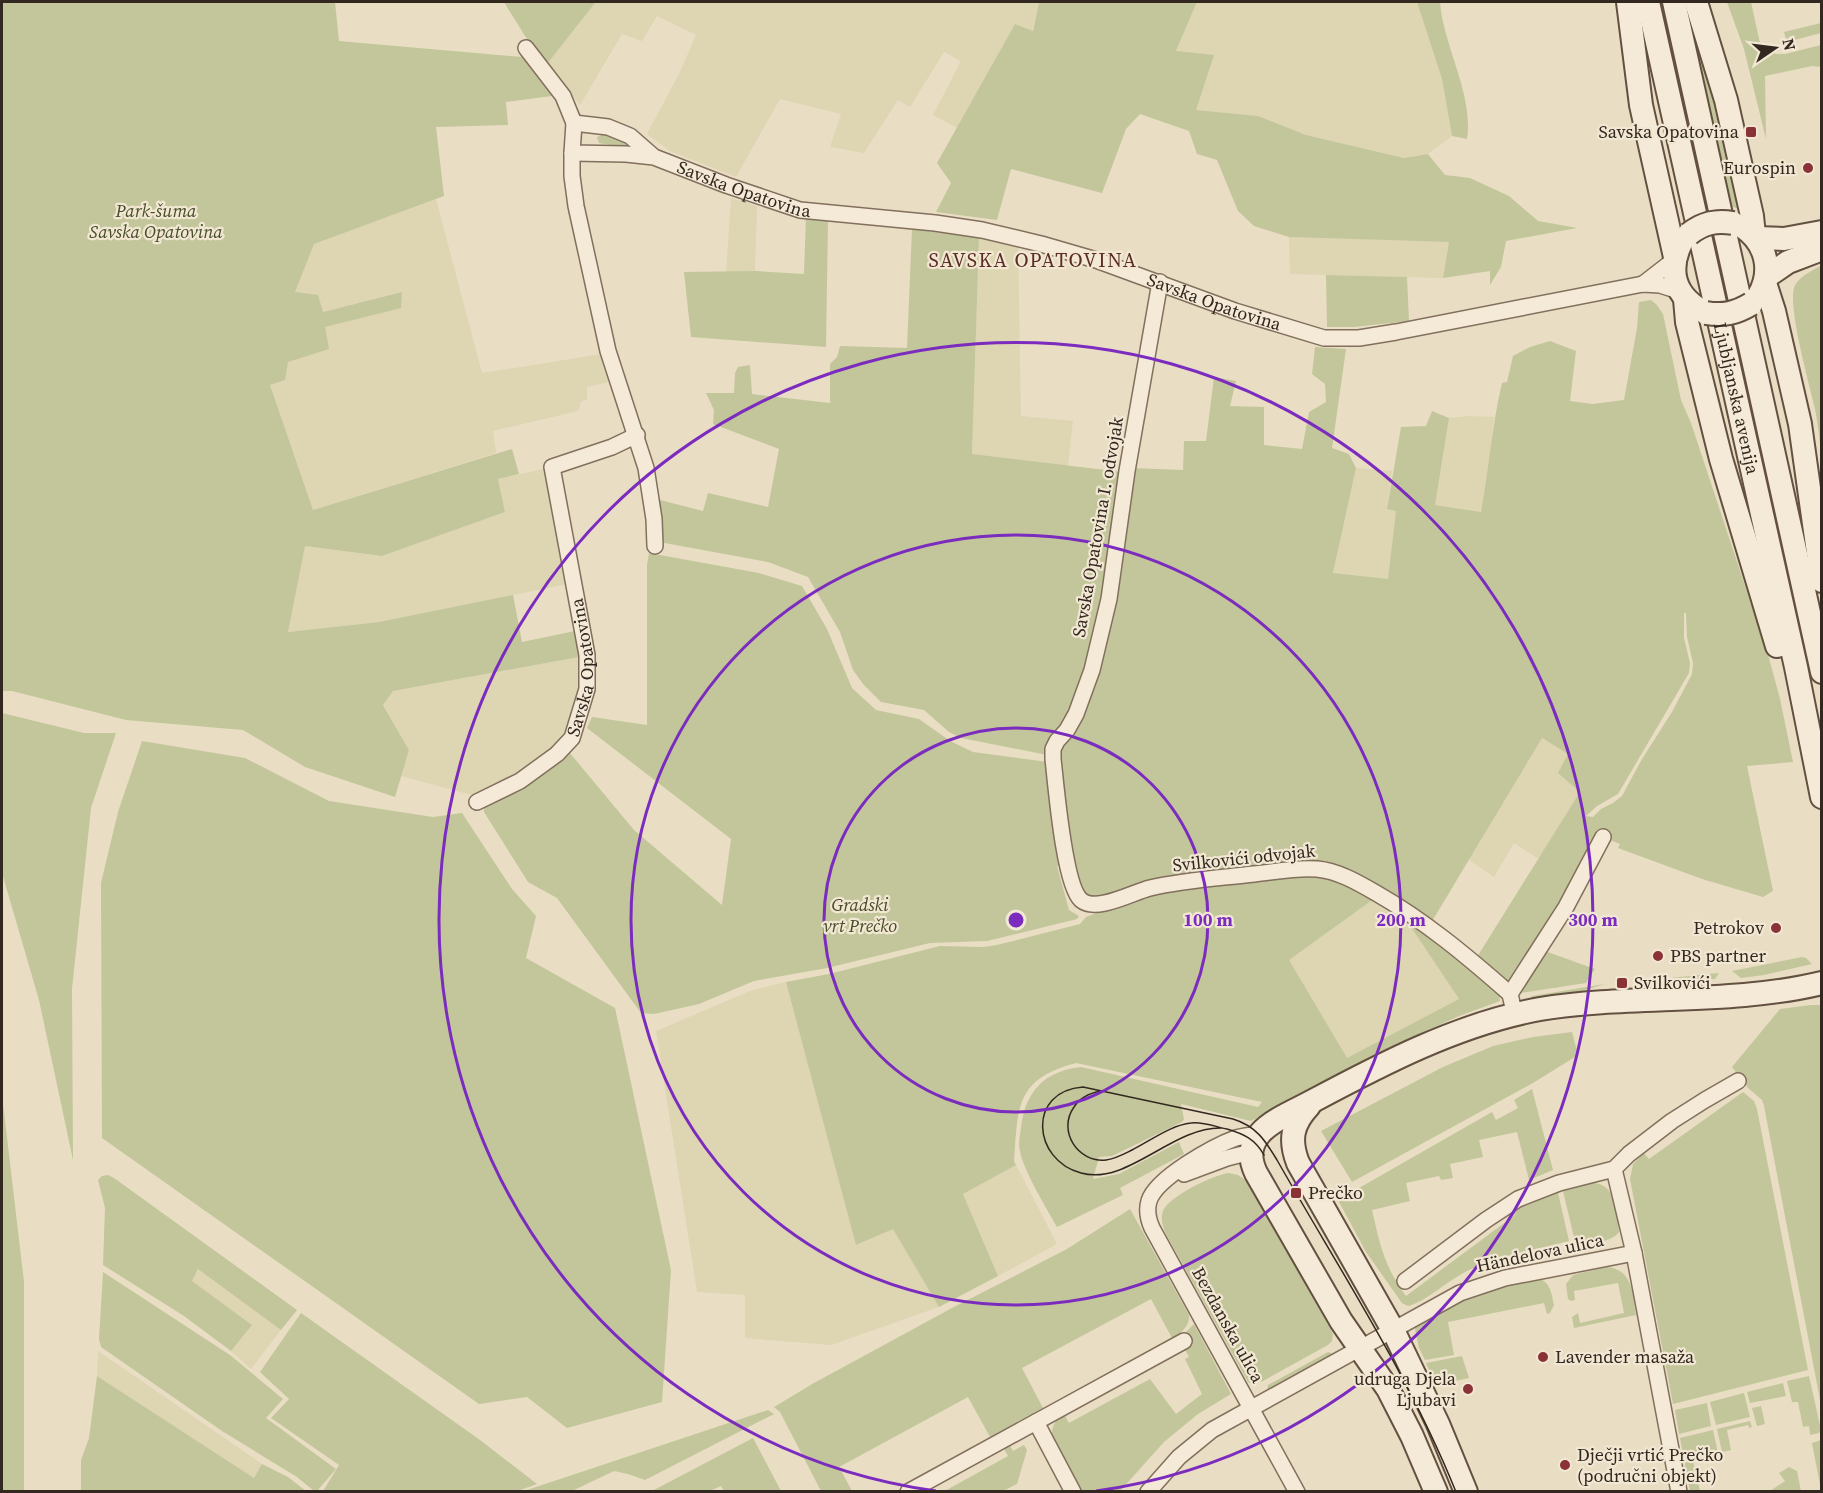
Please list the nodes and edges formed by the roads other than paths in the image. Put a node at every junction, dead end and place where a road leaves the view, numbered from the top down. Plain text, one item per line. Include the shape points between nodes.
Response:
1 (1628, 2) edge
2 (1648, 2) edge
3 (1674, 2) edge
4 (1696, 2) edge
5 (526, 48) dead end
6 (574, 123) junction
7 (573, 153) junction
8 (654, 157) junction
9 (1821, 232) edge
10 (1755, 237) junction
11 (1821, 249) edge
12 (1674, 259) junction
13 (1765, 280) junction
14 (1160, 282) junction
15 (1643, 284) junction
16 (1682, 295) junction
17 (637, 435) junction
18 (654, 546) dead end
19 (1821, 581) edge
20 (1821, 672) edge
21 (1811, 746) junction
22 (1821, 797) edge
23 (477, 802) dead end
24 (1603, 837) dead end
25 (1089, 904) joint
26 (1821, 983) edge
27 (1512, 1004) junction
28 (1738, 1081) dead end
29 (1320, 1098) junction
30 (1255, 1143) junction
31 (1297, 1159) junction
32 (1614, 1169) junction
33 (1634, 1253) junction
34 (1405, 1281) dead end
35 (1393, 1330) junction
36 (1184, 1341) dead end
37 (1359, 1349) junction
38 (1251, 1407) junction
39 (1036, 1422) junction
40 (908, 1491) edge
41 (1073, 1491) edge
42 (1148, 1491) edge
43 (1297, 1491) edge
44 (1437, 1491) edge
45 (1466, 1491) edge
46 (1679, 1491) edge

1 - 12 main road via 1641,105
2 - 21 main road, Ljubljanska avenija
3 - 20 main road, Ljubljanska avenija
4 - 10 main road via 1726,100
5 - 6 street via 563,96
6 - 7 street
6 - 8 street, Savska Opatovina via 608,127 630,136
7 - 8 street, Savska Opatovina
7 - 17 street via 576,206 594,292 608,351
8 - 14 street, Savska Opatovina via 800,210 982,230 1074,253
9 - 10 main road via 1790,238
10 - 12 main road, bridge via 1733,223 1707,223 1689,234
10 - 13 main road via 1766,259
11 - 13 main road via 1788,262
12 - 15 street, Savska Opatovina
12 - 16 main road
13 - 16 main road, bridge via 1751,303 1730,314 1706,313
13 - 19 main road via 1800,424
14 - 15 street, Savska Opatovina via 1324,338 1396,332
14 - 25 street, Savska Opatovina I. odvojak via 1109,598 1092,670 1076,714 1053,749 1071,882 1080,899
15 - 16 street, Savska Opatovina via 1660,285
16 - 21 main road via 1720,459 1793,704
17 - 18 street via 654,519
17 - 23 street, Savska Opatovina via 552,467 587,655 586,689 572,738 557,754 520,781
21 - 22 main road, Ljubljanska avenija
24 - 27 street
25 - 27 street, Svilkovići odvojak via 1106,903 1150,888 1201,881 1314,868 1332,871 1427,924 1467,956
26 - 27 main road via 1781,990 1556,1007
27 - 29 main road via 1476,1025
28 - 32 street via 1672,1121
29 - 30 main road via 1271,1124
29 - 31 main road via 1304,1112 1294,1129 1292,1144
30 - 31 main road via 1277,1141
30 - 37 main road via 1256,1173
30 - 38 street, Bezdanska ulica via 1227,1158 1167,1179 1154,1191 1147,1208 1149,1221
31 - 35 main road
32 - 33 street
32 - 34 street via 1518,1199
33 - 35 street, Händelova ulica via 1483,1284
33 - 46 street
35 - 37 street, Händelova ulica
35 - 45 main road
36 - 39 street
37 - 38 street, Händelova ulica
37 - 44 main road via 1388,1389
38 - 42 street, Händelova ulica via 1187,1450
38 - 43 street, Bezdanska ulica
39 - 40 street
39 - 41 street

